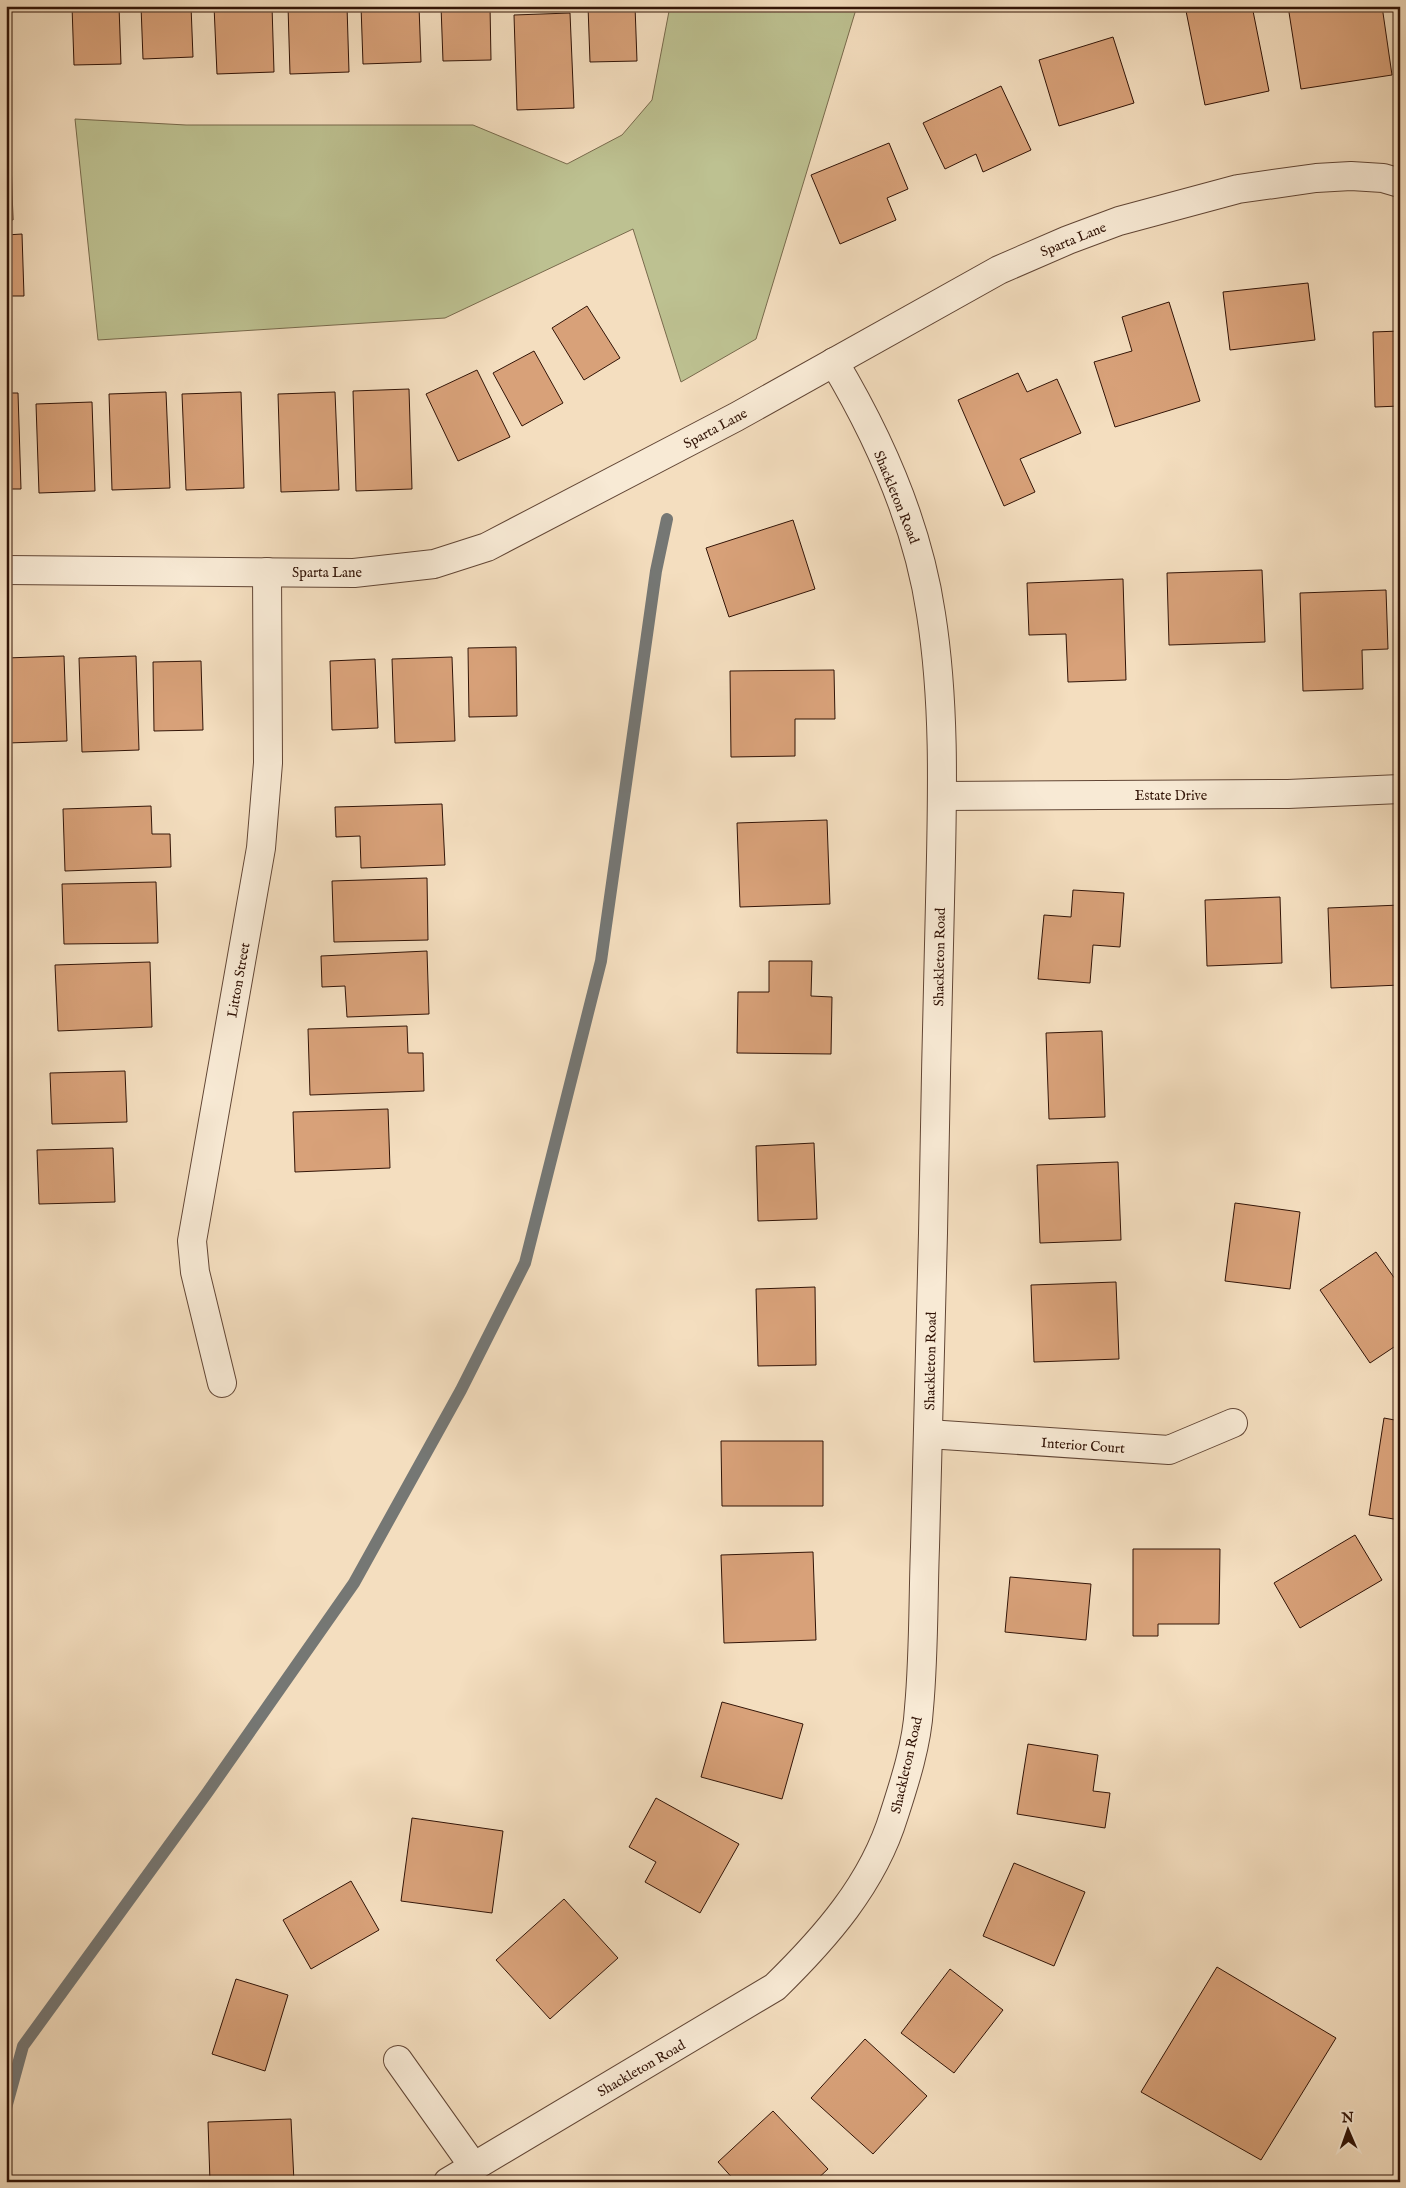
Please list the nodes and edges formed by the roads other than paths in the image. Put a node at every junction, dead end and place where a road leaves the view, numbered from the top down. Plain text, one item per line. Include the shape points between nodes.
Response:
1 (1400, 183) edge
2 (834, 362) junction
3 (6, 570) edge
4 (267, 572) junction
5 (1400, 789) edge
6 (942, 796) junction
7 (222, 1383) dead end
8 (1233, 1423) dead end
9 (928, 1434) junction
10 (398, 2060) dead end
11 (474, 2166) junction
12 (448, 2182) edge

1 - 2 street, Sparta Lane via 1383,178 1316,178 1238,190 1119,220 999,270
2 - 4 street, Sparta Lane via 487,547 434,564 398,570
2 - 6 street, Shackleton Road via 850,388 880,453 919,552 931,613 938,678
3 - 4 street, Sparta Lane
4 - 7 street, Litton Street via 268,763 261,848 192,1240 195,1272
5 - 6 street, Estate Drive via 1288,794
6 - 9 street, Shackleton Road
8 - 9 street, Interior Court via 1170,1450
9 - 11 street, Shackleton Road via 919,1711 908,1768 893,1820 847,1909 815,1948 775,1987
10 - 11 street
11 - 12 street, Shackleton Road

